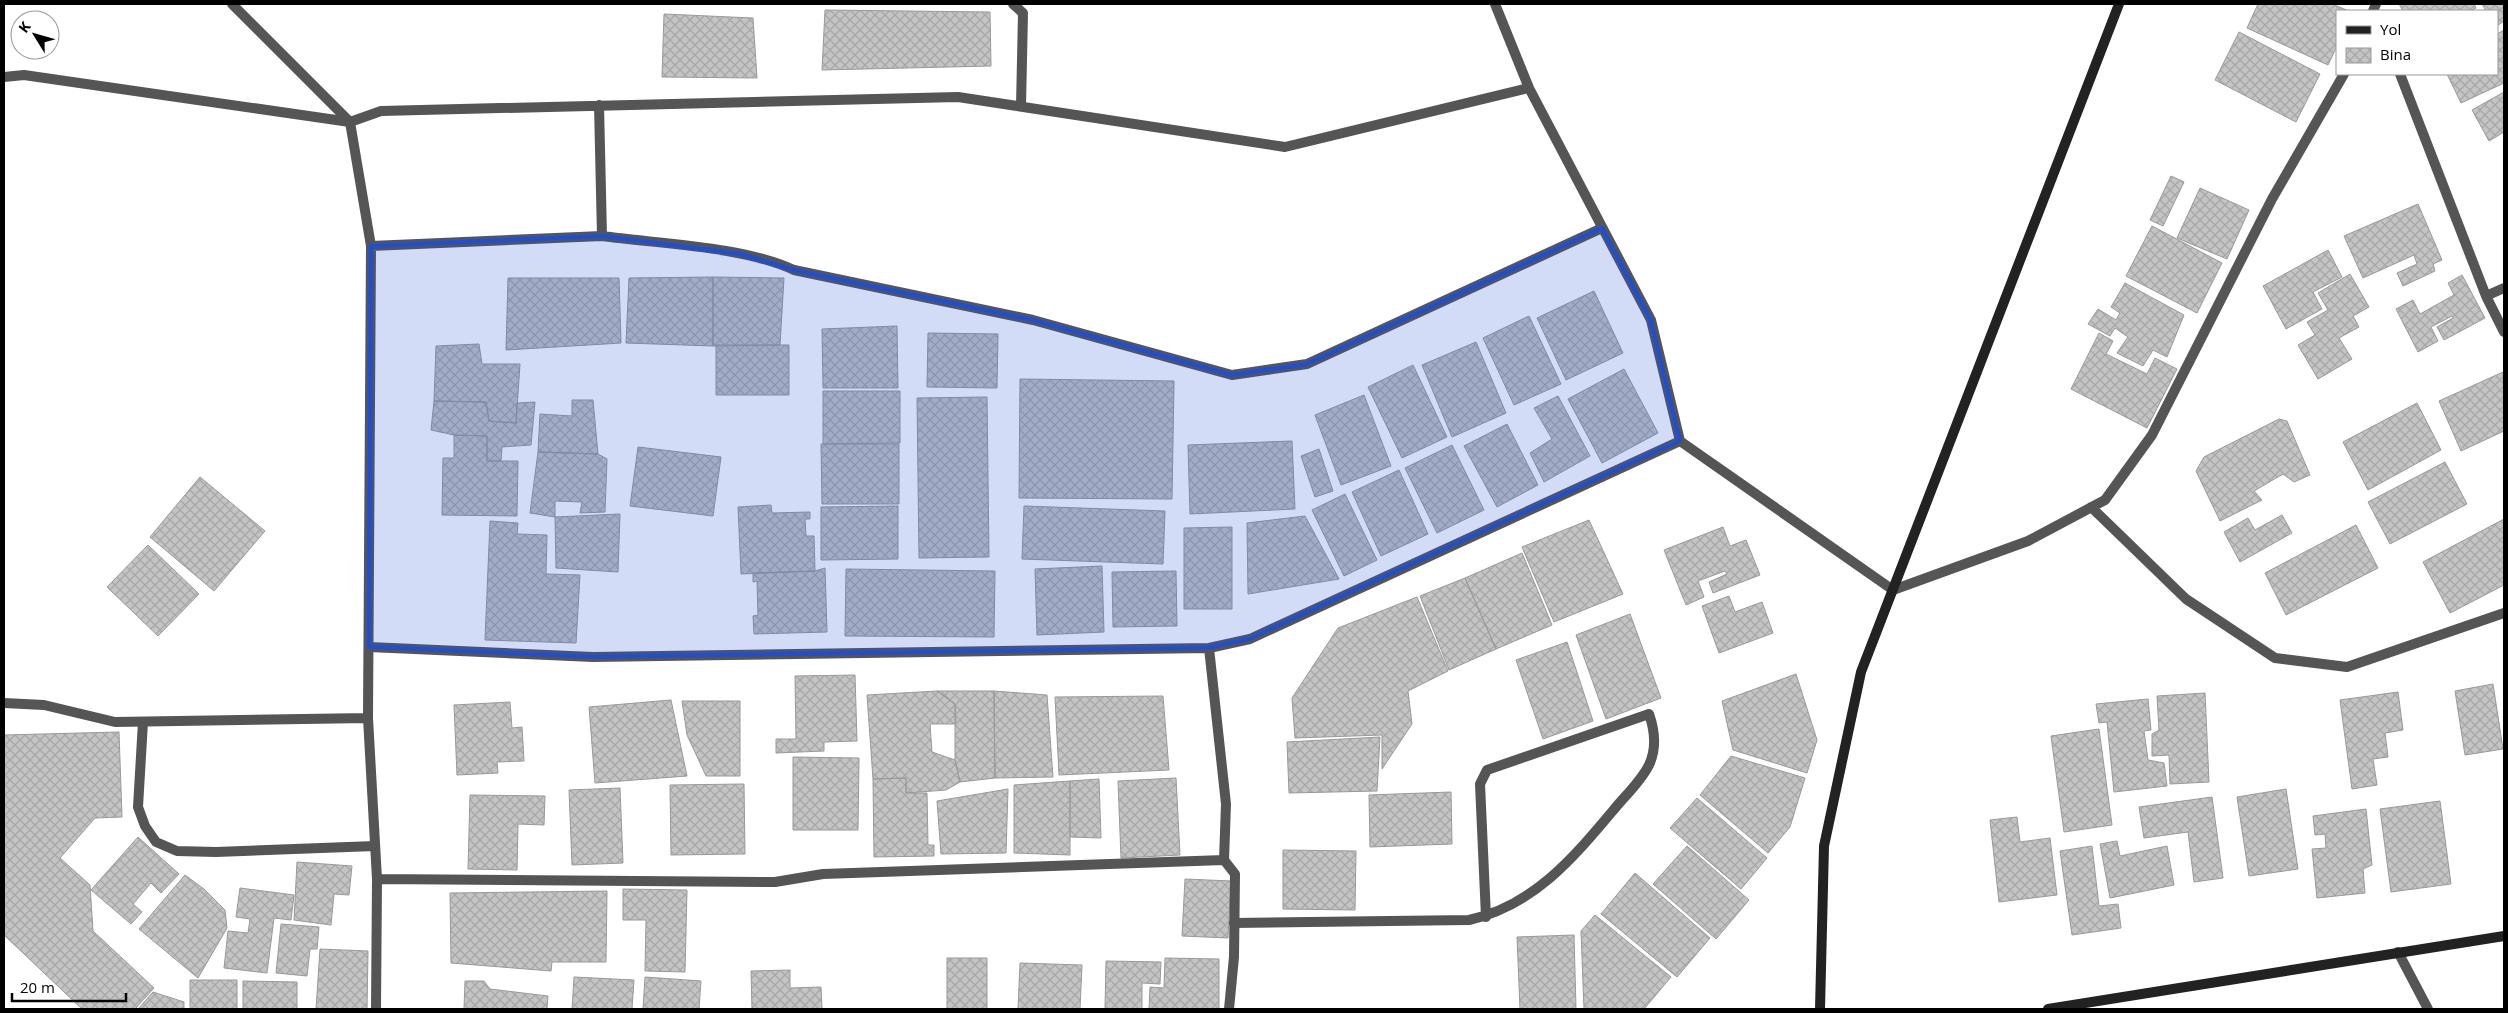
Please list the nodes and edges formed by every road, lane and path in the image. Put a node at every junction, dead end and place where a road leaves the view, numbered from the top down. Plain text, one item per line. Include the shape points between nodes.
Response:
1 (232, 4) edge
2 (1013, 4) edge
3 (1494, 4) edge
4 (2119, 4) edge
5 (2343, 75) edge
6 (2400, 75) edge
7 (4, 77) edge
8 (1529, 88) junction
9 (599, 105) junction
10 (1021, 106) junction
11 (350, 122) junction
12 (1602, 228) junction
13 (602, 236) junction
14 (371, 246) junction
15 (2504, 288) edge
16 (2486, 296) junction
17 (2504, 332) edge
18 (1680, 441) junction
19 (2091, 507) junction
20 (1893, 590) junction
21 (2504, 612) edge
22 (369, 647) junction
23 (1209, 648) junction
24 (4, 703) edge
25 (368, 718) junction
26 (143, 722) junction
27 (375, 846) junction
28 (1224, 860) junction
29 (377, 879) junction
30 (1486, 917) junction
31 (1234, 923) junction
32 (2504, 936) edge
33 (2398, 952) junction
34 (376, 1009) edge
35 (1229, 1009) edge
36 (1820, 1009) edge
37 (2048, 1009) edge
38 (2428, 1009) edge

1 - 11 street
2 - 10 street via 1023,13
3 - 8 street
4 - 20 main road
5 - 19 street via 2272,199 2152,435 2105,500
6 - 16 street
7 - 11 street via 24,75
8 - 10 street via 1285,146
8 - 12 street
9 - 10 street via 958,97
9 - 11 street via 382,111
9 - 13 street
11 - 14 street
12 - 13 street via 1307,364 1232,375 1033,320 794,270 773,260
12 - 18 street via 1651,320
13 - 14 street
14 - 22 street
15 - 16 street
16 - 17 street
18 - 20 street
18 - 23 street via 1250,639
19 - 20 street via 2028,541
19 - 21 street via 2186,599 2275,658 2347,667
20 - 36 main road via 1861,672 1824,846
22 - 23 street via 593,656
22 - 25 street
23 - 28 street via 1226,804
24 - 26 street via 44,705 115,722
25 - 26 street
25 - 27 street
26 - 27 street via 138,807 156,842 177,851 216,852
27 - 29 street
28 - 29 street via 822,874 775,882
28 - 31 street via 1235,874
29 - 34 street
30 - 30 street via 1522,900 1542,886 1590,838 1641,776 1649,765 1655,739 1649,714 1487,770 1480,784
30 - 31 street via 1469,920
31 - 35 street
32 - 33 main road
33 - 37 main road
33 - 38 street

